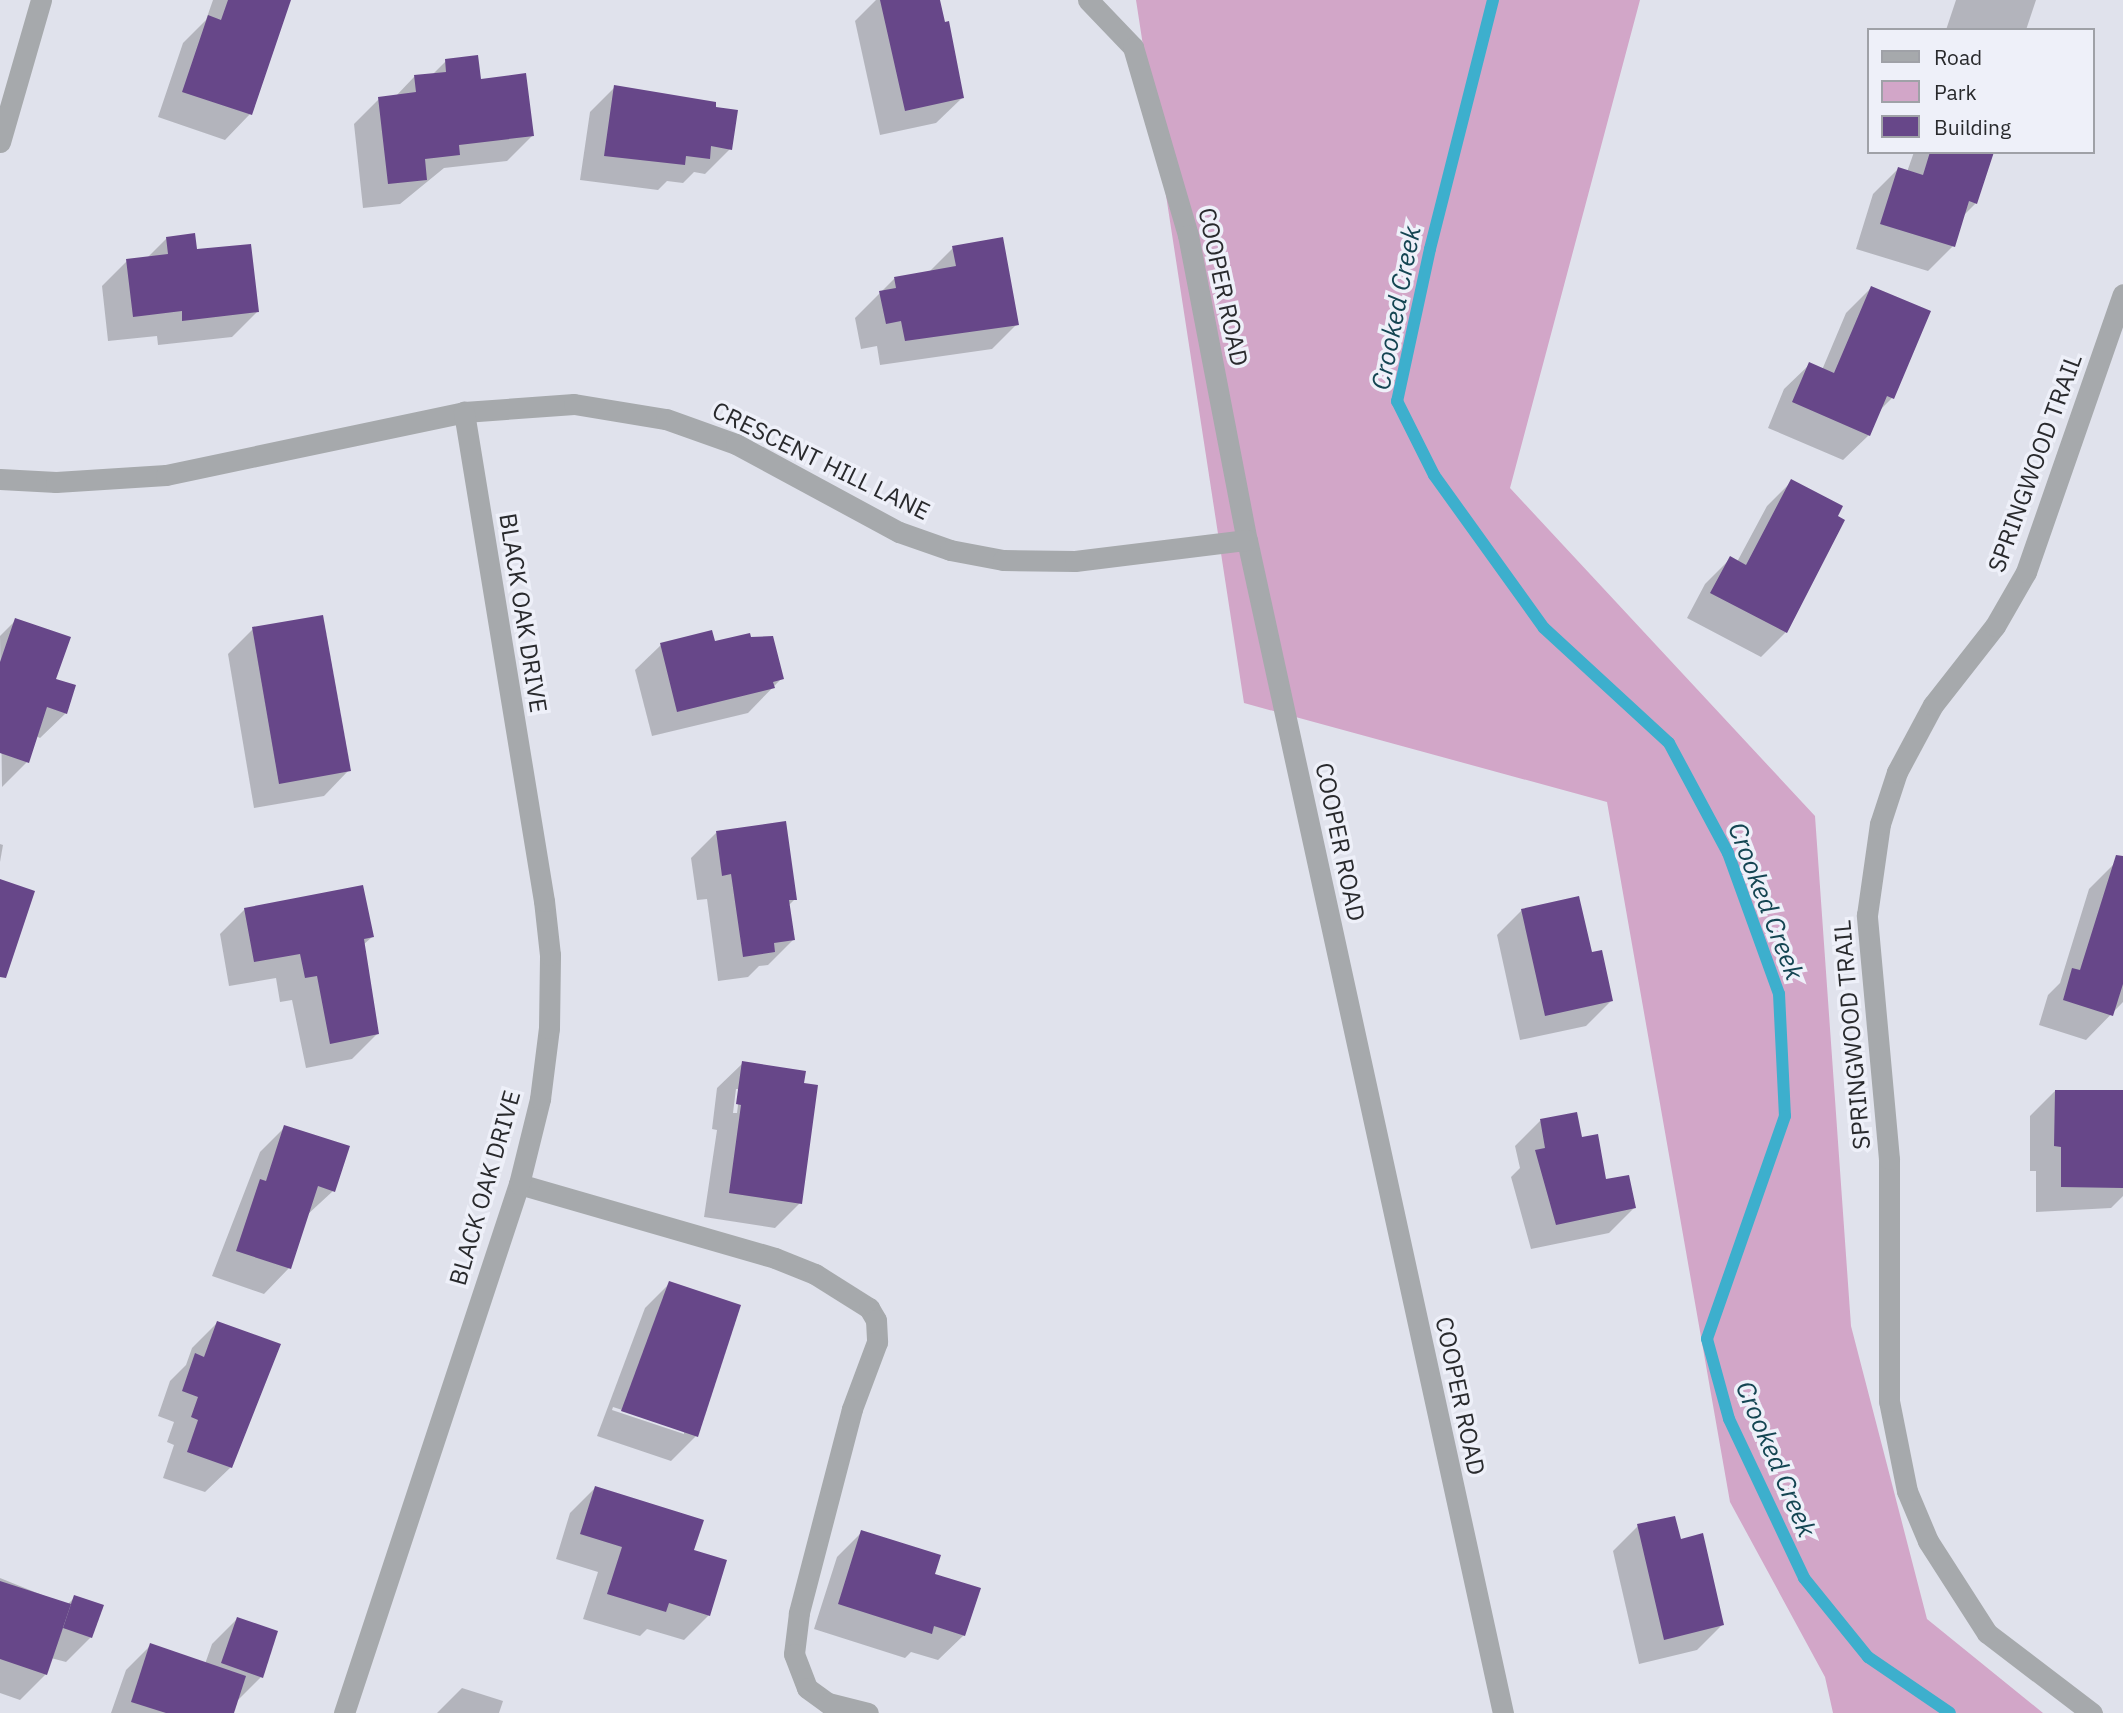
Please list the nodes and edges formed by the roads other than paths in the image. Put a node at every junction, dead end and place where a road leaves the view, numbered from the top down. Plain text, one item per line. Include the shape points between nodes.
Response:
1 (41, 0) edge
2 (1088, 0) edge
3 (0, 142) edge
4 (2123, 294) edge
5 (464, 412) junction
6 (0, 479) edge
7 (1247, 540) junction
8 (519, 1184) junction
9 (344, 1713) edge
10 (867, 1713) edge
11 (1503, 1713) edge
12 (2092, 1713) edge

1 - 3 street
2 - 7 street, COOPER ROAD via 1133,47 1188,235
4 - 12 street, SPRINGWOOD TRAIL via 2026,572 1995,626 1933,705 1897,772 1880,824 1867,915 1889,1159 1889,1401 1908,1491 1927,1541 1987,1633
5 - 6 street, CRESCENT HILL LANE via 166,475 56,482
5 - 7 street, CRESCENT HILL LANE via 574,404 666,419 736,444 899,532 985,557 1075,561
5 - 8 street, BLACK OAK DRIVE via 548,936 545,1064
7 - 11 street, COOPER ROAD
8 - 9 street, BLACK OAK DRIVE
8 - 10 street via 775,1258 815,1274 869,1308 876,1320 877,1342 852,1409 799,1613 794,1654 807,1688 828,1703

